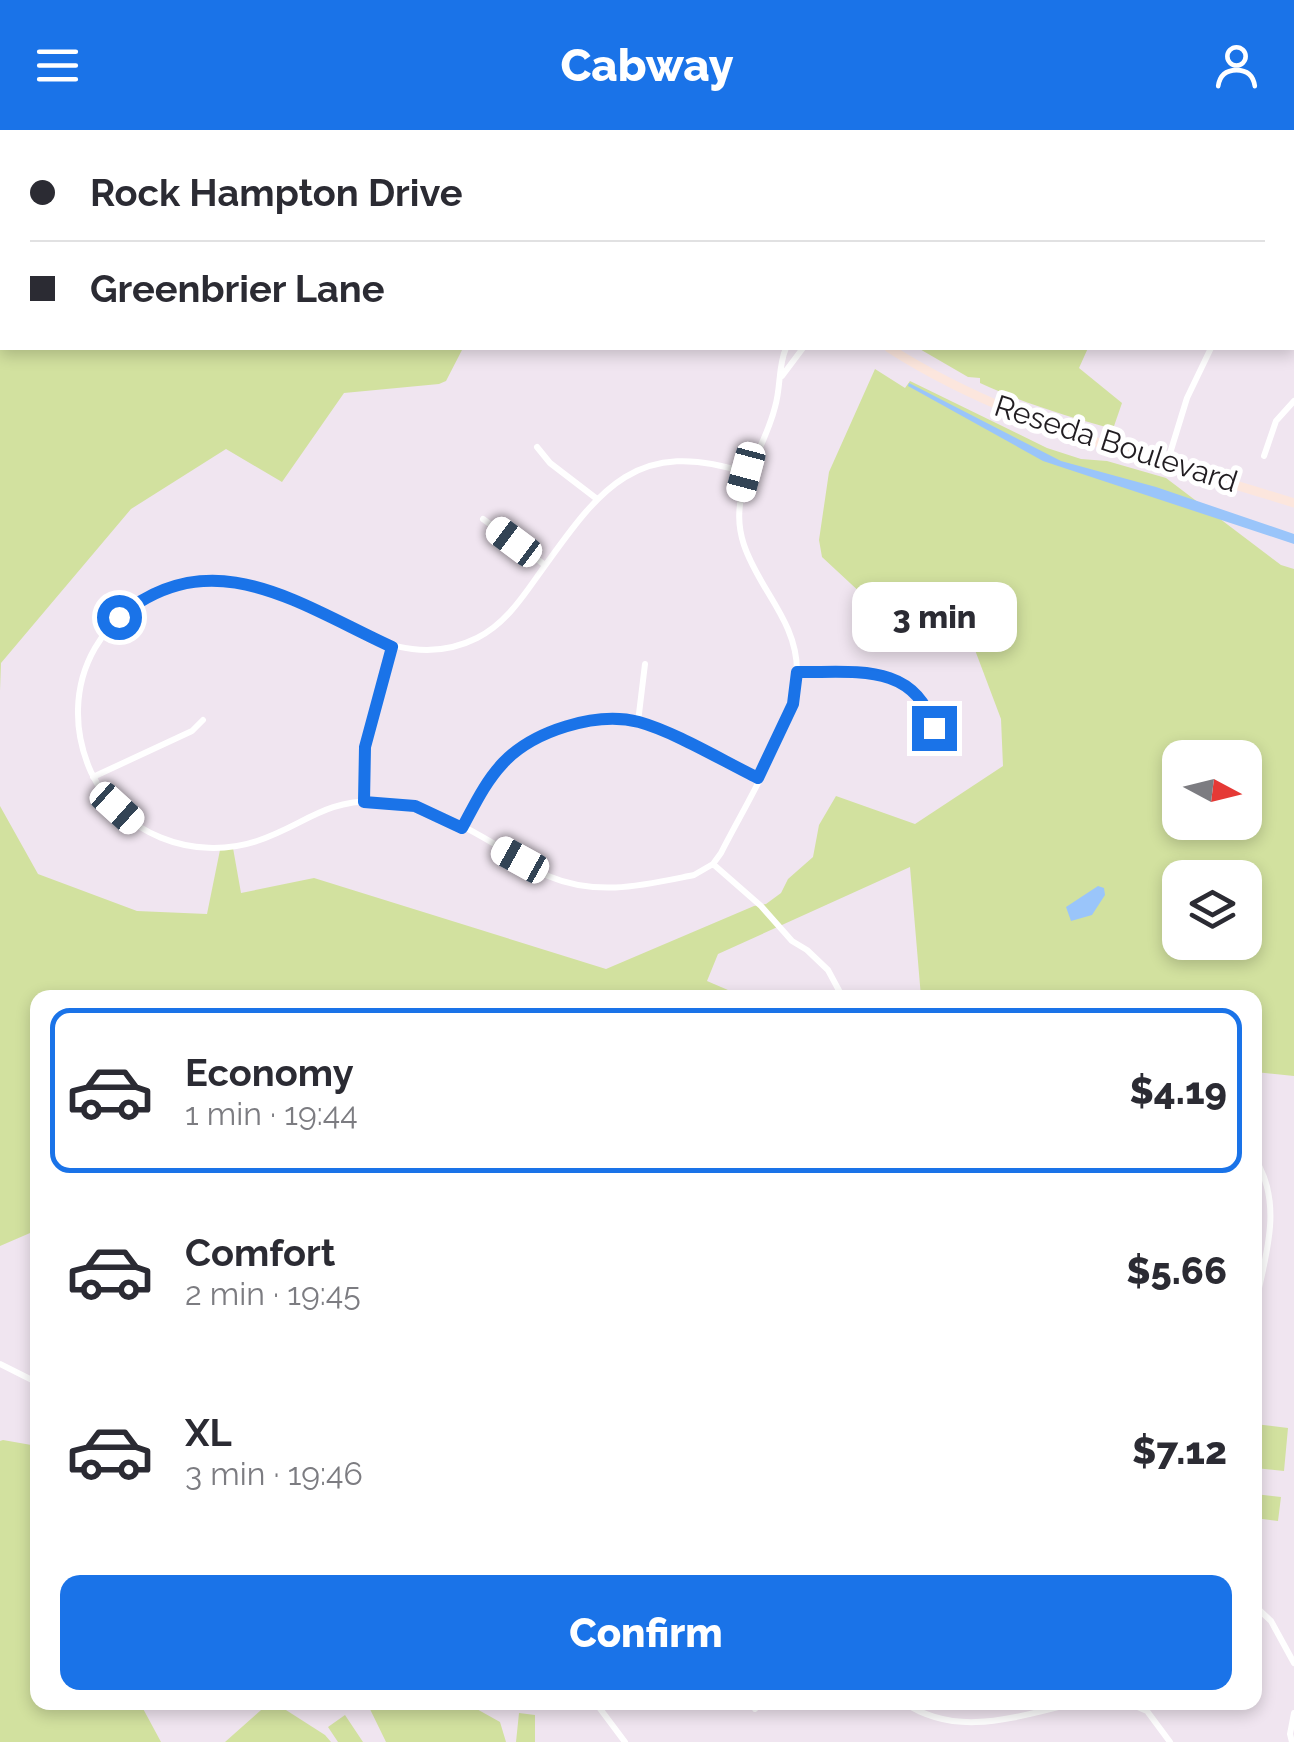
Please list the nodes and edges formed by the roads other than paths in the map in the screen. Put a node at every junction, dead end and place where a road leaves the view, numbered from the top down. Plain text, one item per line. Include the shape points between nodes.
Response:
1 (785, 350) edge
2 (801, 350) edge
3 (892, 350) edge
4 (1208, 350) edge
5 (781, 377) junction
6 (1294, 401) edge
7 (538, 447) dead end
8 (1264, 456) dead end
9 (1167, 463) junction
10 (746, 472) junction
11 (597, 499) junction
12 (1294, 503) edge
13 (483, 519) dead end
14 (545, 566) junction
15 (392, 647) junction
16 (645, 664) dead end
17 (797, 672) junction
18 (203, 720) dead end
19 (638, 722) junction
20 (934, 728) dead end
21 (94, 777) junction
22 (758, 778) junction
23 (364, 802) junction
24 (462, 828) junction
25 (713, 864) junction
26 (839, 990) edge
27 (1262, 1173) edge
28 (1262, 1272) edge
29 (0, 1364) edge
30 (30, 1379) edge
31 (1262, 1613) edge
32 (1294, 1663) edge
33 (600, 1710) edge
34 (918, 1710) edge
35 (1042, 1710) edge
36 (1145, 1710) edge
37 (1294, 1713) edge
38 (625, 1742) edge
39 (1170, 1742) edge
40 (1292, 1742) edge

1 - 5 street
2 - 5 street
3 - 9 main road, Reseda Boulevard via 1011,413
4 - 9 street
5 - 10 street via 775,409
6 - 8 street via 1276,421
7 - 11 street
9 - 12 main road, Reseda Boulevard
10 - 11 street via 697,460 662,462 623,477
10 - 17 street via 744,544 788,624
11 - 14 street
13 - 14 street
14 - 15 street via 506,617 478,638 442,650
15 - 21 street via 245,582 200,579 167,587 119,617 87,664 78,718
15 - 23 street via 365,747
16 - 19 street
17 - 20 street via 865,673 901,682 928,706
17 - 22 street via 793,704
18 - 21 street
19 - 22 street
19 - 24 street via 599,719 525,746 490,777
21 - 23 street via 135,825 190,848 256,842 322,809
22 - 25 street
23 - 24 street via 415,806
24 - 25 street via 548,876 590,888 694,876
25 - 26 street via 828,970
27 - 28 street via 1271,1228
29 - 30 street
31 - 32 street
33 - 38 street
34 - 35 street via 971,1725
36 - 39 street
37 - 40 street

